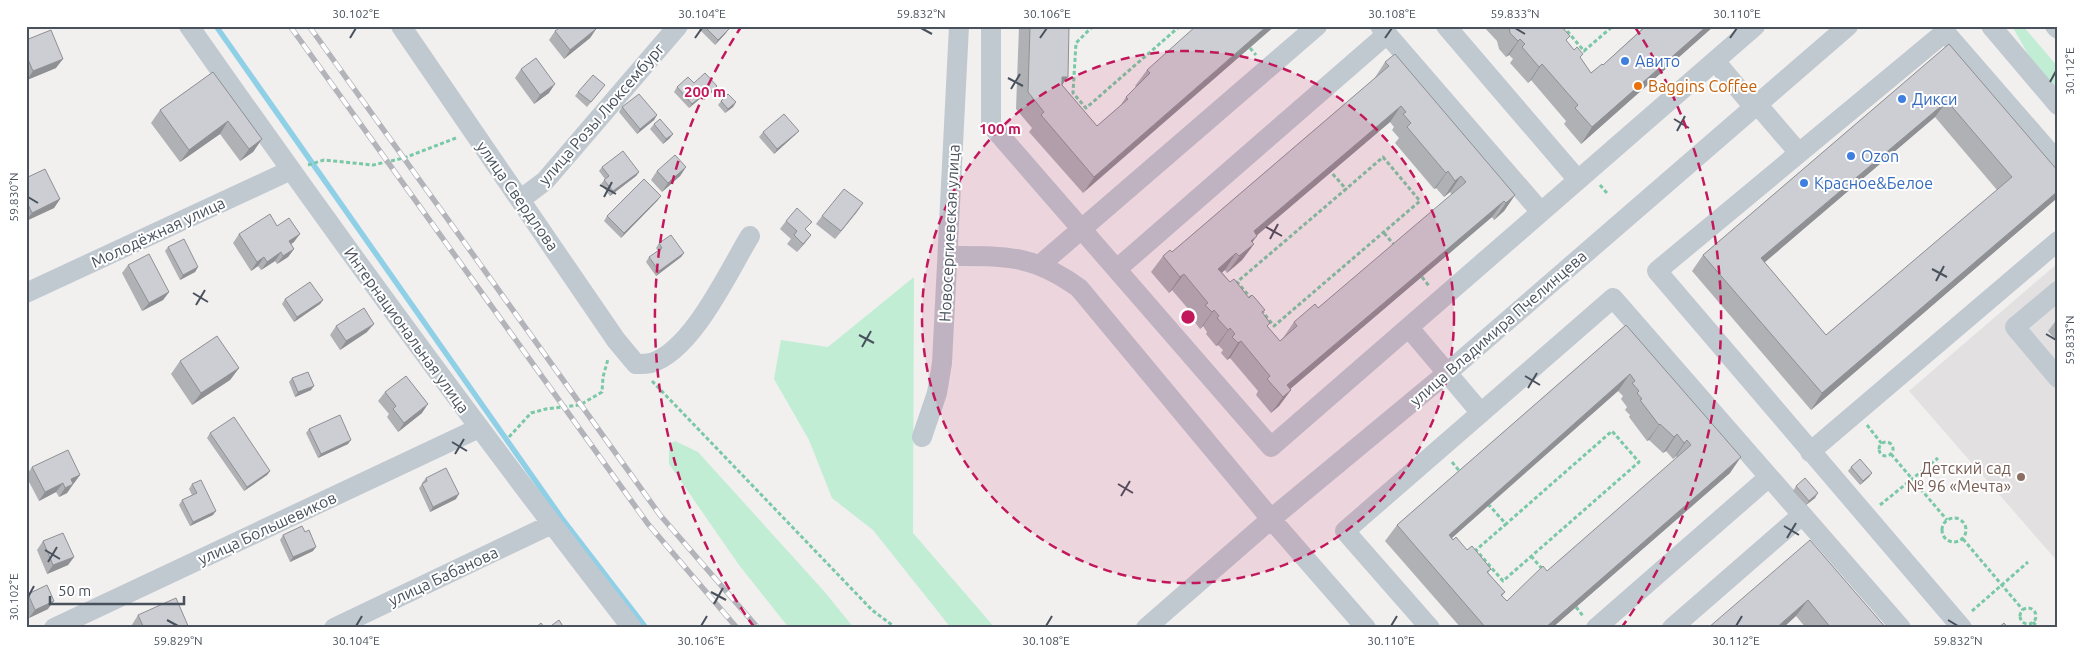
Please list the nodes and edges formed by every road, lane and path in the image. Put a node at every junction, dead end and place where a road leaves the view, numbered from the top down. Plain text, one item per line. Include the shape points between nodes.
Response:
1 (189, 26) edge
2 (401, 26) edge
3 (678, 26) edge
4 (959, 26) edge
5 (991, 26) edge
6 (1093, 26) edge
7 (1180, 26) edge
8 (1317, 26) edge
9 (1446, 26) edge
10 (1563, 26) edge
11 (1614, 26) edge
12 (1755, 26) edge
13 (1848, 26) edge
14 (1991, 26) edge
15 (2055, 26) edge
16 (2058, 29) edge
17 (1384, 30) edge
18 (1715, 61) junction
19 (1755, 105) junction
20 (2058, 105) edge
21 (473, 131) junction
22 (1799, 152) junction
23 (2058, 162) edge
24 (290, 170) junction
25 (1332, 172) edge
26 (1578, 180) junction
27 (1346, 189) junction
28 (521, 199) junction
29 (1541, 212) junction
30 (1082, 230) junction
31 (1384, 233) junction
32 (750, 236) dead end
33 (2058, 241) edge
34 (1397, 248) edge
35 (949, 256) junction
36 (1042, 264) junction
37 (1117, 269) junction
38 (2058, 291) edge
39 (26, 293) edge
40 (1409, 328) junction
41 (616, 340) junction
42 (636, 364) junction
43 (1447, 373) junction
44 (2058, 378) edge
45 (1481, 413) junction
46 (1861, 418) dead end
47 (479, 428) junction
48 (922, 437) dead end
49 (1882, 444) junction
50 (493, 446) junction
51 (1810, 452) junction
52 (1891, 454) junction
53 (1938, 458) dead end
54 (1769, 476) junction
55 (1912, 479) junction
56 (1488, 504) edge
57 (1802, 514) junction
58 (1866, 517) junction
59 (1271, 519) junction
60 (1947, 520) junction
61 (552, 524) junction
62 (1506, 524) junction
63 (1963, 539) junction
64 (1531, 556) junction
65 (2028, 562) dead end
66 (1548, 576) edge
67 (2002, 585) junction
68 (2023, 610) junction
69 (2033, 622) junction
70 (1960, 626) edge
71 (54, 628) edge
72 (334, 628) edge
73 (632, 628) edge
74 (896, 628) edge
75 (1146, 628) edge
76 (1366, 628) edge
77 (1430, 628) edge
78 (1596, 628) edge
79 (1672, 628) edge
80 (1901, 628) edge
81 (2038, 628) edge

1 - 24 street, Интернациональная улица
2 - 21 street, улица Свердлова
3 - 28 street, улица Розы Люксембург via 545,181
4 - 35 street, Новосергиевская улица
5 - 30 street via 991,125
6 - 7 path via 1076,43 1073,92 1086,108
8 - 30 street
9 - 26 street
10 - 11 path via 1584,52
12 - 18 street
13 - 19 street, улица Владимира Пчелинцева
14 - 20 street
15 - 16 street
17 - 29 street
17 - 37 street
18 - 19 street
18 - 26 street
19 - 22 street
19 - 43 street, улица Владимира Пчелинцева
21 - 24 path via 404,158 373,165 324,160
21 - 28 street, улица Свердлова
22 - 23 street via 1945,32
22 - 51 street via 1657,271
24 - 39 street, Молодёжная улица
24 - 47 street, Интернациональная улица
25 - 27 path
26 - 29 street
27 - 31 path via 1383,158 1420,201
27 - 31 path via 1237,282 1274,326
28 - 41 street, улица Свердлова
29 - 40 street
30 - 36 street
30 - 37 street
31 - 34 path
32 - 42 street via 696,327 668,354 651,363
33 - 51 street
35 - 36 street via 1003,257
35 - 48 street, Новосергиевская улица via 942,363 937,393
36 - 59 street via 1091,299
37 - 40 street via 1271,447
38 - 44 street via 2015,327
40 - 43 street
41 - 42 street, улица Свердлова
41 - 50 path via 603,378 602,392 580,405 531,413 507,440
42 - 74 path via 872,610
43 - 45 street
43 - 59 street, улица Владимира Пчелинцева
45 - 54 street via 1613,298
45 - 77 street via 1345,531
46 - 49 path
47 - 50 street, Интернациональная улица
47 - 71 street, улица Большевиков
49 - 52 path via 1892,445
49 - 52 path via 1881,453 1884,456
50 - 61 street, Интернациональная улица
51 - 58 street
52 - 55 path
53 - 55 path
54 - 57 street
54 - 78 street
55 - 58 path
55 - 60 path
56 - 62 path
57 - 79 street
57 - 80 street
58 - 70 street
59 - 75 street, улица Владимира Пчелинцева
59 - 76 street
60 - 63 path via 1962,520 1967,530
60 - 63 path via 1942,529 1945,538 1954,542
61 - 72 street, улица Бабанова
61 - 73 street, Интернациональная улица
62 - 64 path via 1476,550 1502,581
62 - 64 path via 1612,431 1639,462
63 - 67 path
64 - 66 path
65 - 67 path
67 - 68 path
67 - 70 path
68 - 69 path via 2034,612
68 - 69 path via 2022,622
69 - 81 path

